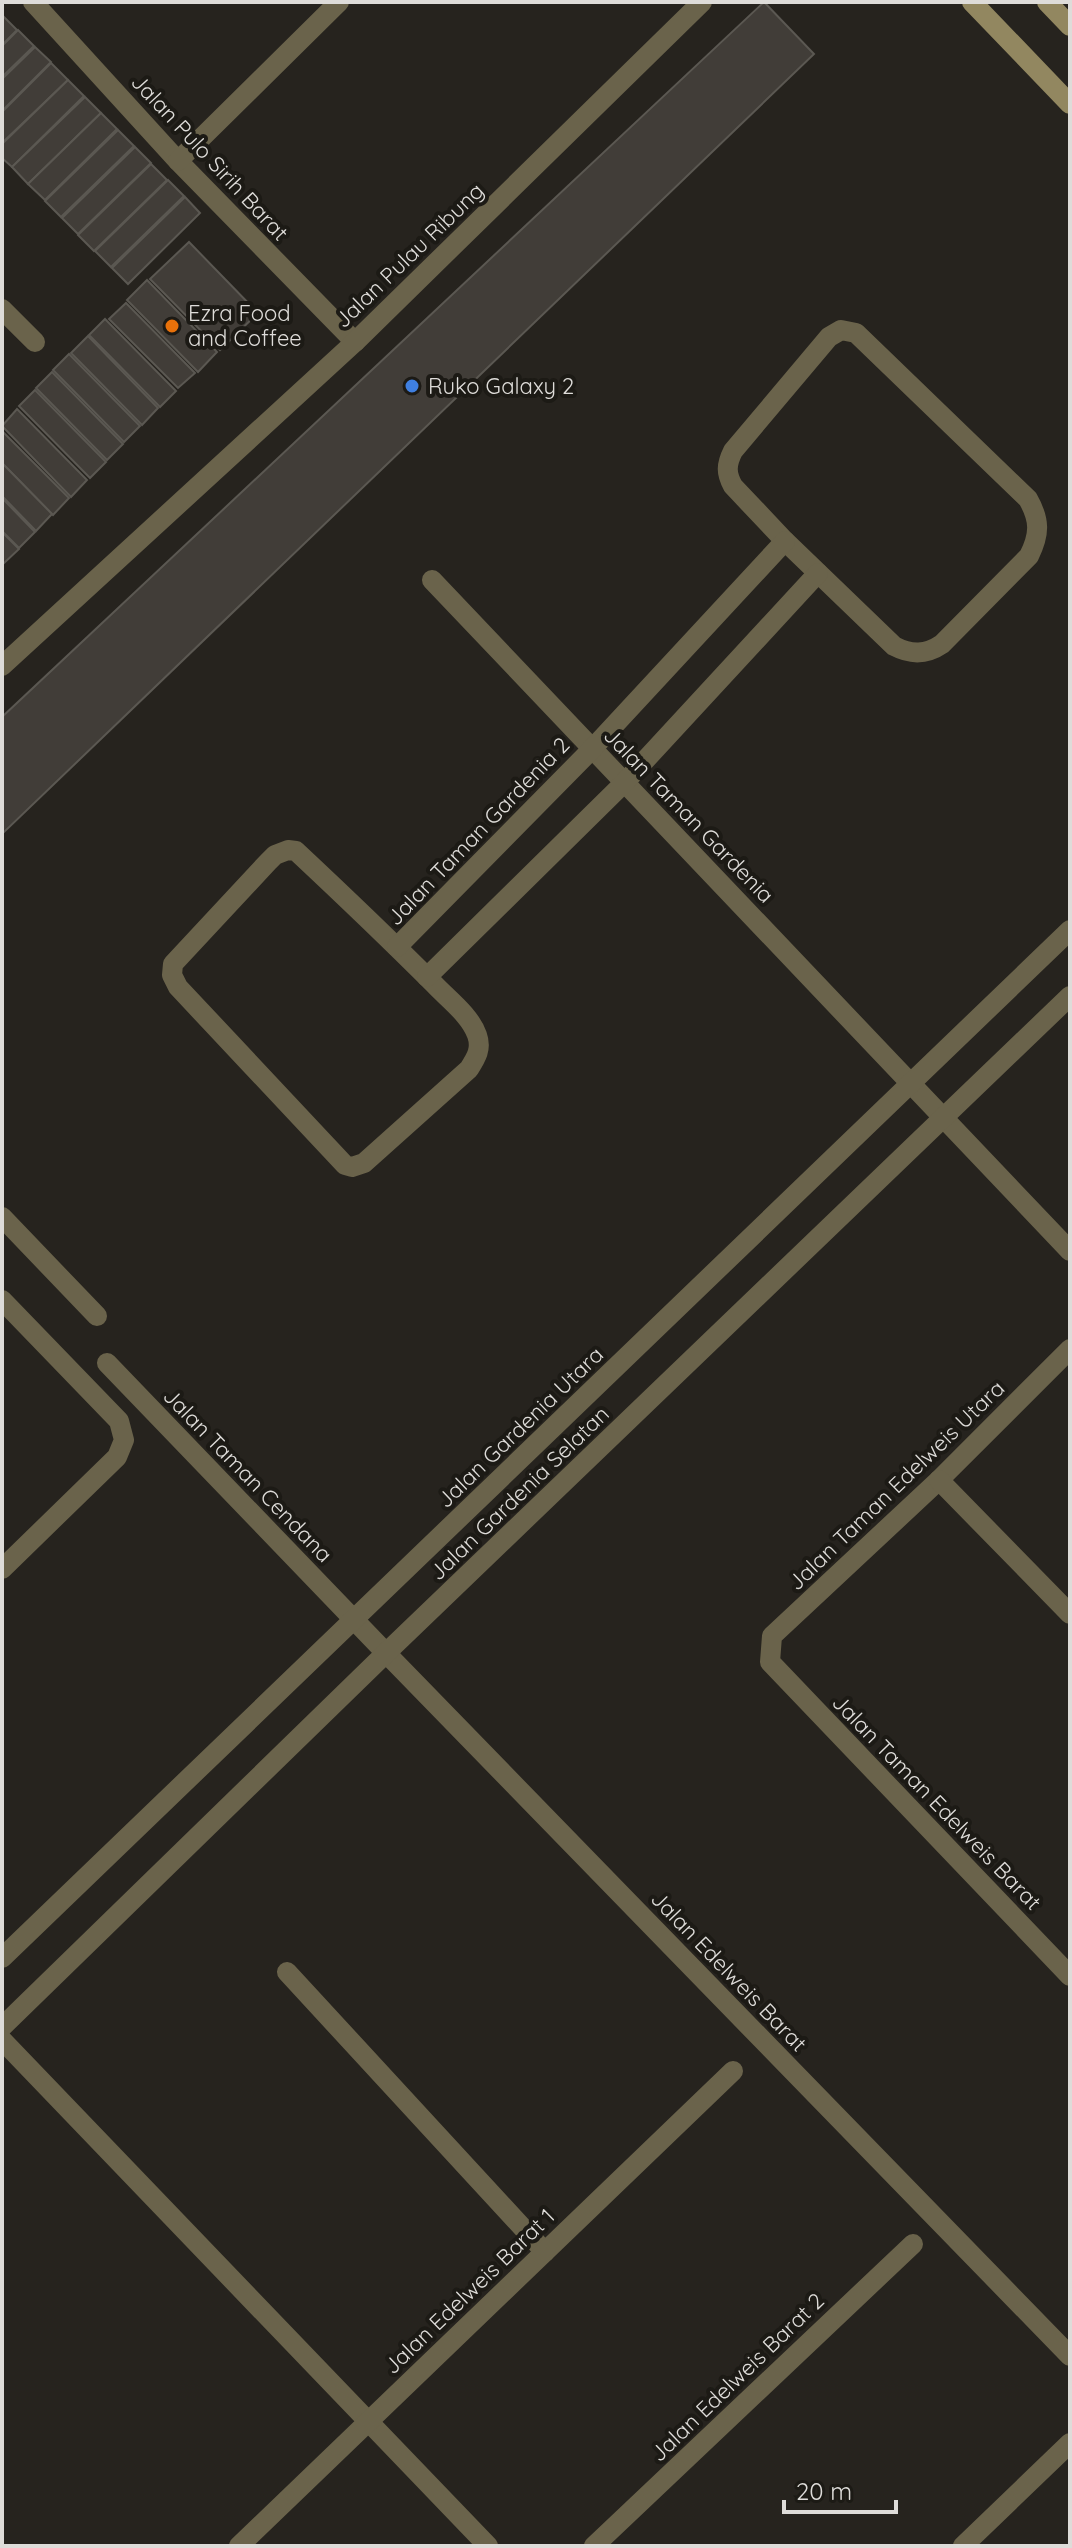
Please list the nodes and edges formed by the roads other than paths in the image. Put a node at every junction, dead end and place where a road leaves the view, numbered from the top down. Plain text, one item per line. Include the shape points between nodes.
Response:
1 (339, 2) edge
2 (702, 2) edge
3 (972, 2) edge
4 (1047, 2) edge
5 (43, 5) edge
6 (1070, 26) edge
7 (1070, 104) edge
8 (178, 161) junction
9 (2, 309) edge
10 (35, 342) dead end
11 (355, 342) junction
12 (785, 541) junction
13 (818, 573) junction
14 (432, 580) dead end
15 (2, 666) edge
16 (593, 748) junction
17 (625, 782) junction
18 (1070, 930) edge
19 (397, 947) junction
20 (427, 977) junction
21 (1070, 996) edge
22 (910, 1083) junction
23 (944, 1118) junction
24 (2, 1217) edge
25 (1070, 1251) edge
26 (2, 1300) edge
27 (97, 1316) dead end
28 (1070, 1349) edge
29 (107, 1363) dead end
30 (939, 1480) junction
31 (2, 1569) edge
32 (1070, 1614) edge
33 (354, 1620) junction
34 (386, 1653) junction
35 (770, 1662) joint
36 (2, 1958) edge
37 (287, 1972) dead end
38 (1070, 1976) edge
39 (2, 2027) edge
40 (2, 2040) edge
41 (733, 2071) dead end
42 (913, 2244) dead end
43 (545, 2252) junction
44 (1070, 2356) edge
45 (369, 2422) junction
46 (1070, 2443) edge
47 (239, 2546) edge
48 (488, 2546) edge
49 (594, 2546) edge
50 (963, 2546) edge

1 - 8 street
2 - 11 street, Jalan Pulau Ribung
3 - 7 main road
4 - 6 main road
5 - 8 street, Jalan Pulo Sirih Barat
8 - 11 street, Jalan Pulo Sirih Barat
9 - 10 street
11 - 15 street, Jalan Pulau Ribung
12 - 13 street
12 - 13 street via 733,486 728,460 829,337 841,330 856,333 1028,499 1037,514 1039,528 1029,556 932,651 907,653 894,646
12 - 16 street, Jalan Taman Gardenia 2
13 - 17 street
14 - 16 street, Jalan Taman Gardenia
16 - 17 street, Jalan Taman Gardenia
16 - 19 street, Jalan Taman Gardenia 2
17 - 20 street
17 - 22 street, Jalan Taman Gardenia
18 - 22 street, Jalan Gardenia Utara
19 - 20 street, Jalan Taman Gardenia 2
19 - 20 street, Jalan Taman Gardenia 2 via 296,851 288,850 275,855 173,964 172,975 352,1167 364,1163 477,1057 480,1045 469,1020
21 - 23 street, Jalan Gardenia Selatan
22 - 23 street, Jalan Taman Gardenia
22 - 33 street, Jalan Gardenia Utara
23 - 25 street, Jalan Taman Gardenia
23 - 34 street, Jalan Gardenia Selatan
24 - 27 street
26 - 31 street via 119,1421 124,1440 117,1457
28 - 30 street, Jalan Taman Edelweis Utara
29 - 33 street, Jalan Taman Cendana
30 - 32 street
30 - 35 street, Jalan Taman Edelweis Utara via 772,1636
33 - 34 street, Jalan Edelweis Barat
33 - 36 street, Jalan Gardenia Utara
34 - 39 street, Jalan Gardenia Selatan
34 - 44 street, Jalan Edelweis Barat
35 - 38 street, Jalan Taman Edelweis Barat
37 - 43 street
40 - 45 street
41 - 43 street, Jalan Edelweis Barat 1
42 - 49 street, Jalan Edelweis Barat 2
43 - 45 street, Jalan Edelweis Barat 1
45 - 47 street, Jalan Edelweis Barat 1
45 - 48 street
46 - 50 street

